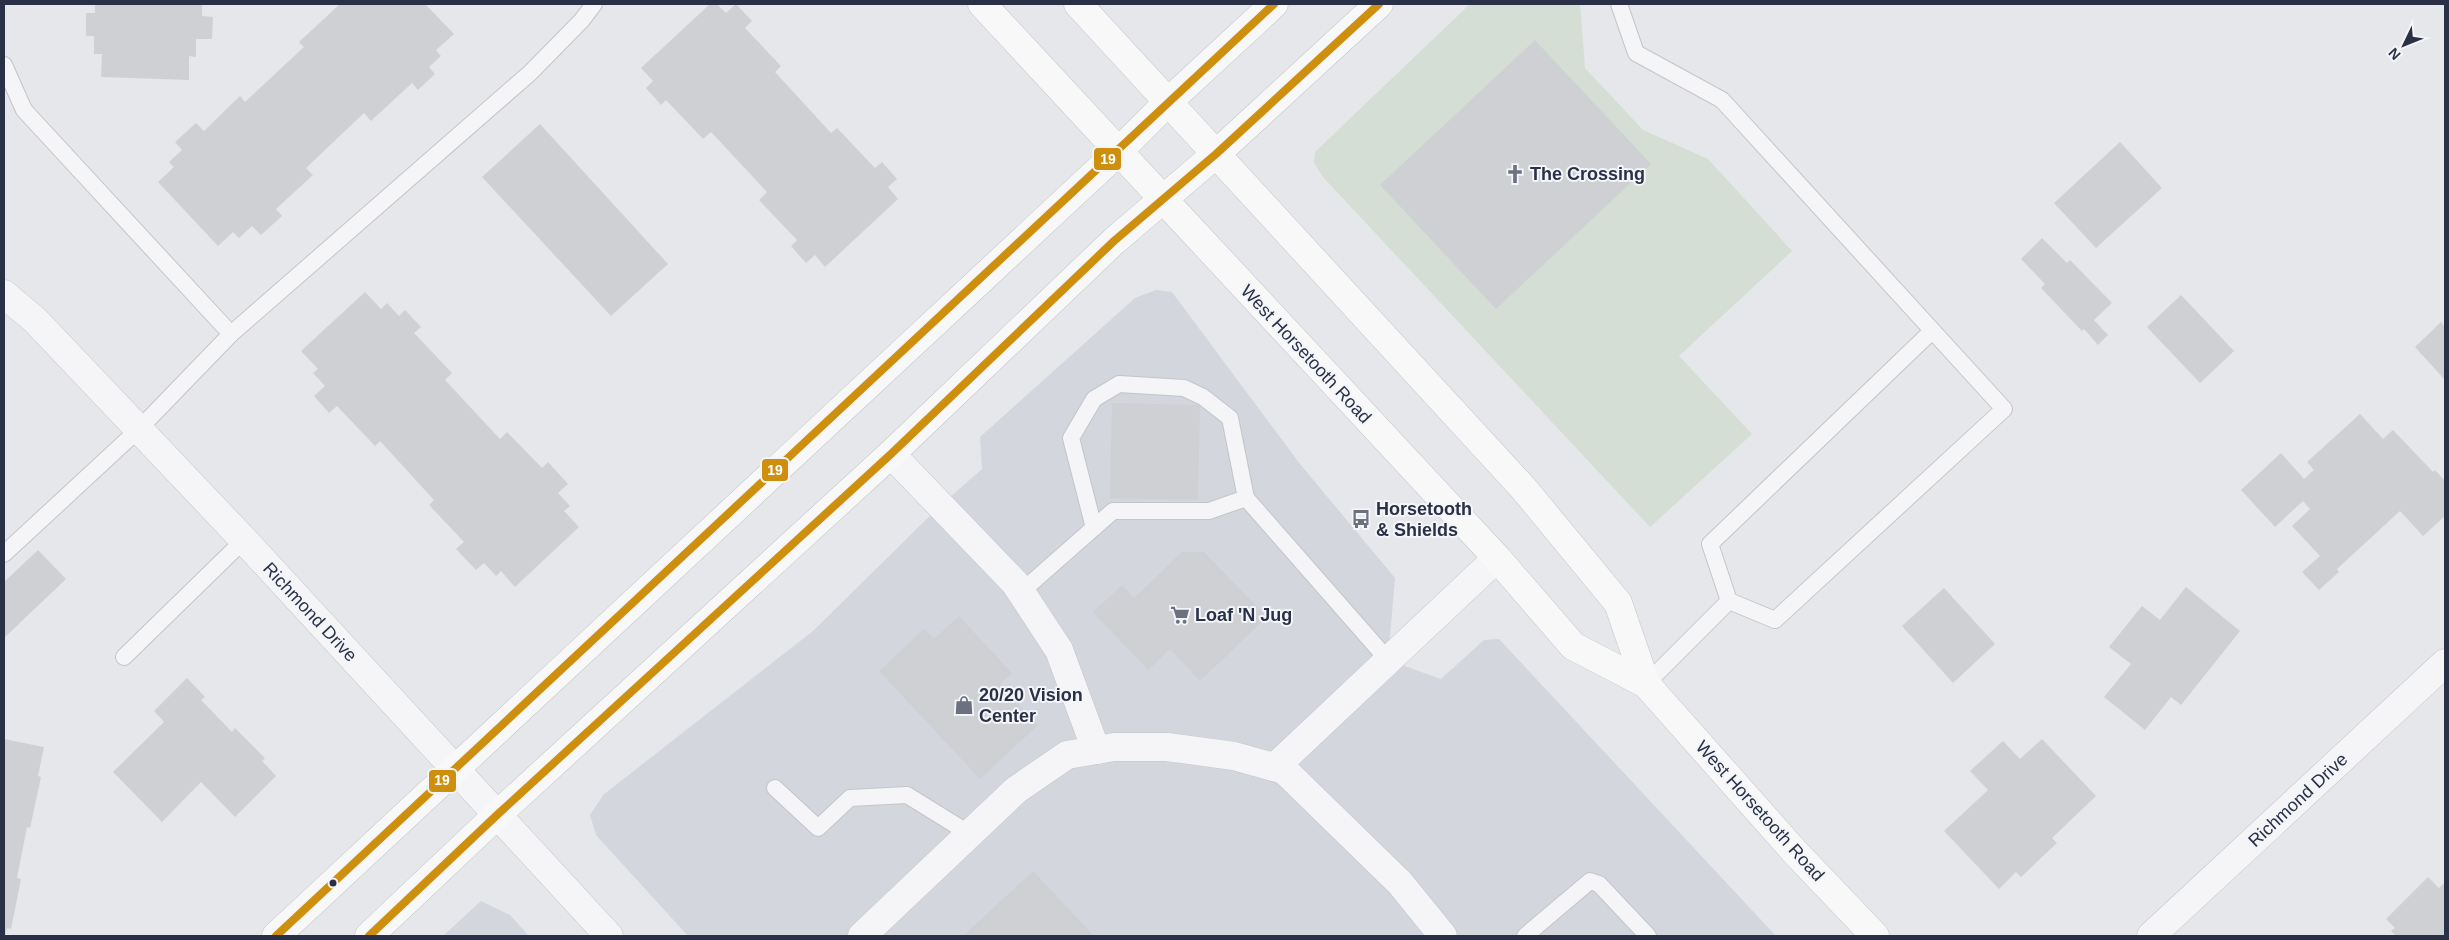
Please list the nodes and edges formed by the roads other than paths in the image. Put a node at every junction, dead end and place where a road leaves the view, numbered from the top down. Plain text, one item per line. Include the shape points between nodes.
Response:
1 (594, 4) edge
2 (982, 4) edge
3 (1078, 4) edge
4 (1274, 4) edge
5 (1379, 4) edge
6 (1618, 4) edge
7 (4, 65) edge
8 (1168, 102) junction
9 (1118, 152) junction
10 (1216, 154) junction
11 (1163, 199) junction
12 (4, 294) edge
13 (1932, 331) junction
14 (231, 334) junction
15 (139, 429) junction
16 (891, 454) junction
17 (1246, 498) junction
18 (1094, 528) junction
19 (244, 540) junction
20 (4, 554) edge
21 (1496, 558) junction
22 (1021, 592) junction
23 (1729, 601) junction
24 (124, 657) dead end
25 (1388, 660) junction
26 (2445, 663) edge
27 (1646, 684) junction
28 (1096, 750) junction
29 (1274, 767) junction
30 (456, 770) junction
31 (775, 788) dead end
32 (497, 816) junction
33 (970, 834) junction
34 (276, 936) edge
35 (369, 936) edge
36 (609, 936) edge
37 (862, 936) edge
38 (1443, 936) edge
39 (1525, 936) edge
40 (1648, 936) edge
41 (1875, 936) edge
42 (2151, 936) edge

1 - 14 lane via 530,73
2 - 9 main road, West Horsetooth Road
3 - 8 main road, West Horsetooth Road
4 - 8 main road
5 - 10 main road
6 - 13 lane via 1636,53 1722,100
7 - 14 lane via 24,110
8 - 9 main road
8 - 10 main road, West Horsetooth Road
9 - 11 main road, West Horsetooth Road
9 - 30 main road
10 - 11 main road
10 - 27 main road, West Horsetooth Road via 1524,488 1618,603
11 - 16 main road via 1114,241
11 - 21 main road, West Horsetooth Road
12 - 15 street, Richmond Drive via 35,320
13 - 23 lane via 1710,544
13 - 23 lane via 2004,409 1775,620
14 - 15 lane
15 - 19 street, Richmond Drive
15 - 20 lane
16 - 22 street via 980,544
16 - 32 main road
17 - 18 lane via 1210,511 1113,511
17 - 18 lane via 1230,418 1203,397 1184,388 1119,384 1094,399 1071,438
17 - 25 lane
18 - 22 lane
19 - 24 lane
19 - 30 street, Richmond Drive
21 - 25 street
21 - 27 main road, West Horsetooth Road via 1573,646
22 - 28 street via 1059,650
23 - 27 lane
25 - 29 street
26 - 42 street, Richmond Drive
27 - 41 main road, West Horsetooth Road via 1794,851
28 - 29 street via 1167,747 1234,756
28 - 33 street via 1067,755 1016,790
29 - 38 street via 1284,770 1400,883
30 - 32 street, Richmond Drive
30 - 34 main road
31 - 33 lane via 818,828 850,798 907,795
32 - 35 main road
32 - 36 street, Richmond Drive
33 - 37 street
39 - 40 lane via 1590,881 1599,884

